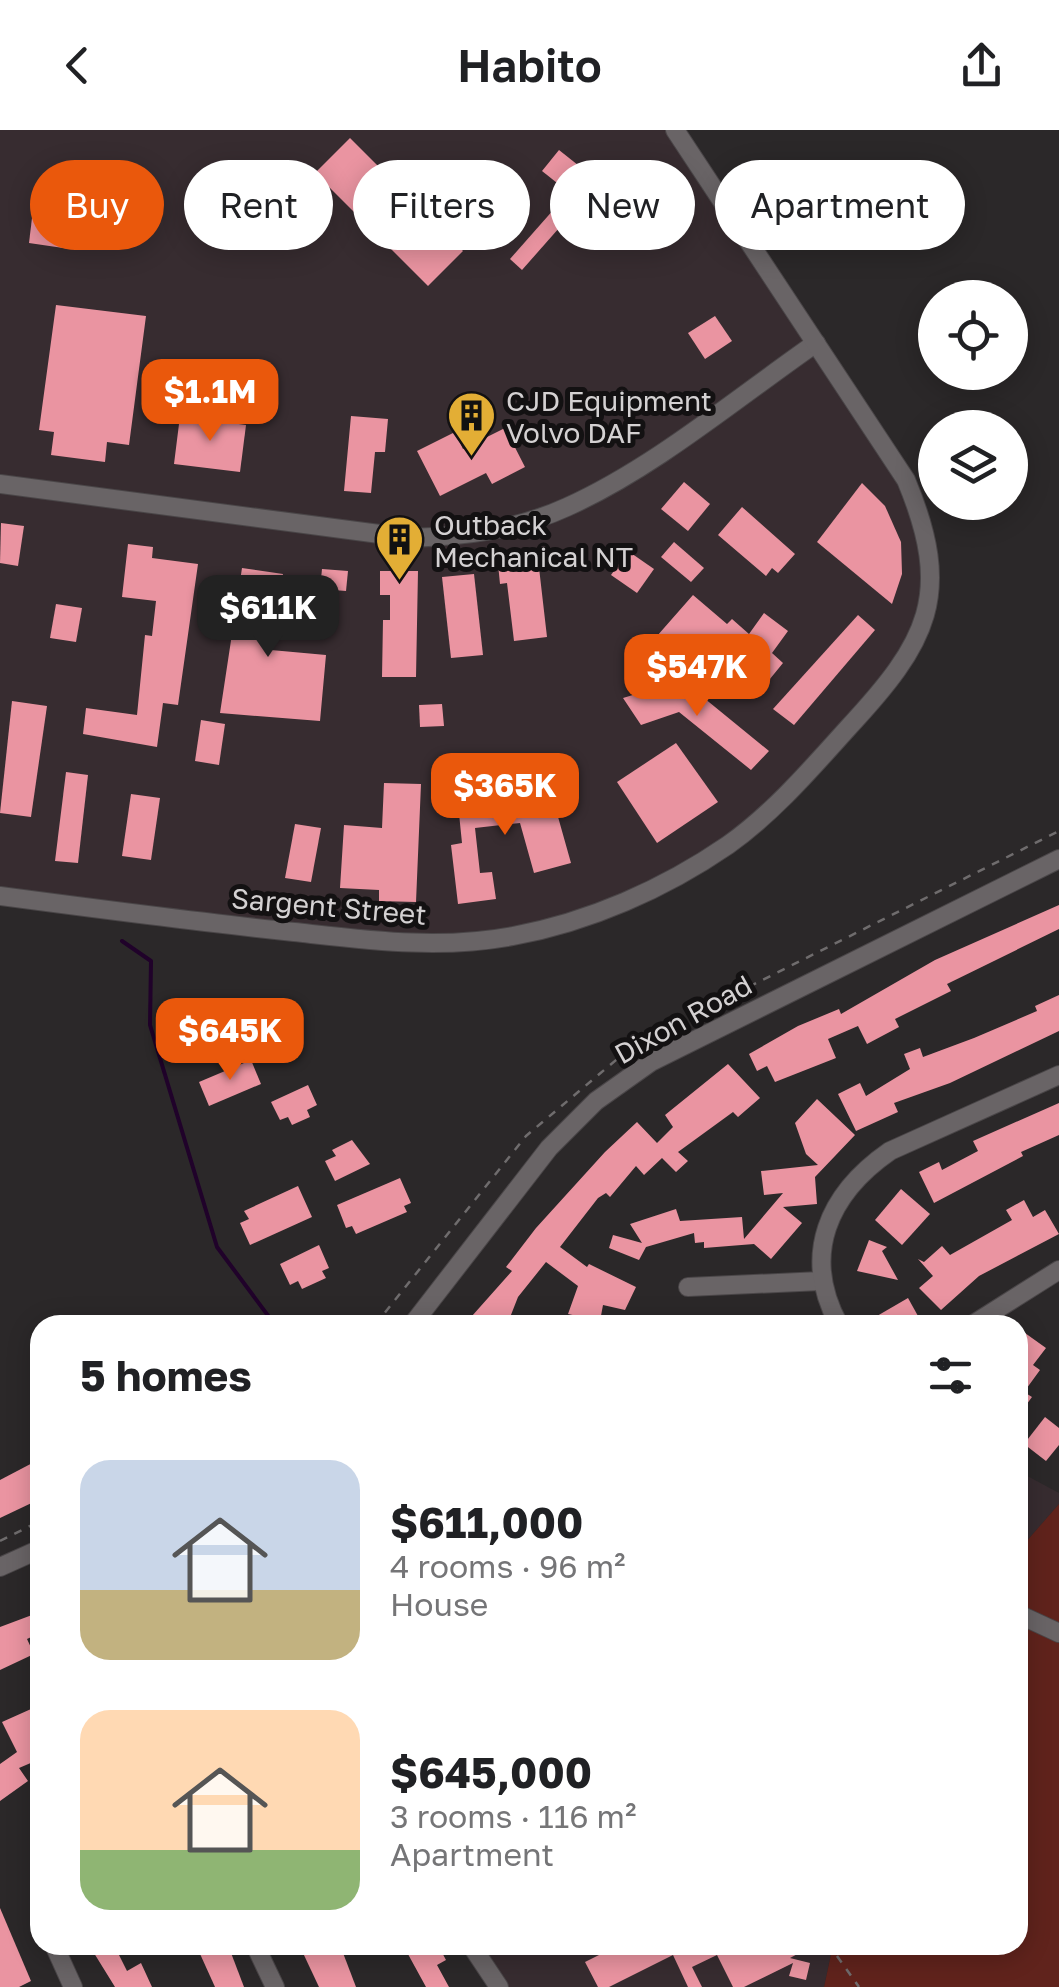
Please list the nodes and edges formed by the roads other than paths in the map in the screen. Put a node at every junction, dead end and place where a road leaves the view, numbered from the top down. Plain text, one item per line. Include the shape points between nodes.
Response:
1 (675, 130) edge
2 (816, 343) junction
3 (0, 484) edge
4 (1059, 859) edge
5 (0, 896) edge
6 (1059, 1075) edge
7 (1059, 1270) edge
8 (821, 1281) junction
9 (688, 1286) dead end
10 (420, 1315) edge
11 (836, 1315) edge
12 (988, 1315) edge
13 (30, 1553) edge
14 (0, 1568) edge
15 (1028, 1619) edge
16 (1059, 1633) edge
17 (59, 1955) edge
18 (259, 1955) edge
19 (477, 1955) edge
20 (74, 1987) edge
21 (275, 1987) edge
22 (499, 1987) edge

1 - 2 street, Sargent Street
2 - 3 street via 611,485 565,508 469,536 410,538
2 - 5 street, Sargent Street via 914,497 928,531 927,609 915,645 891,682 780,802 730,844 660,886 572,920 512,937 417,946
4 - 10 street, Dixon Road via 651,1062 596,1101 548,1148
6 - 8 street via 865,1168 830,1217
7 - 12 street
8 - 9 street
8 - 11 street
13 - 14 street
15 - 16 street
17 - 20 street
18 - 21 street
19 - 22 street

